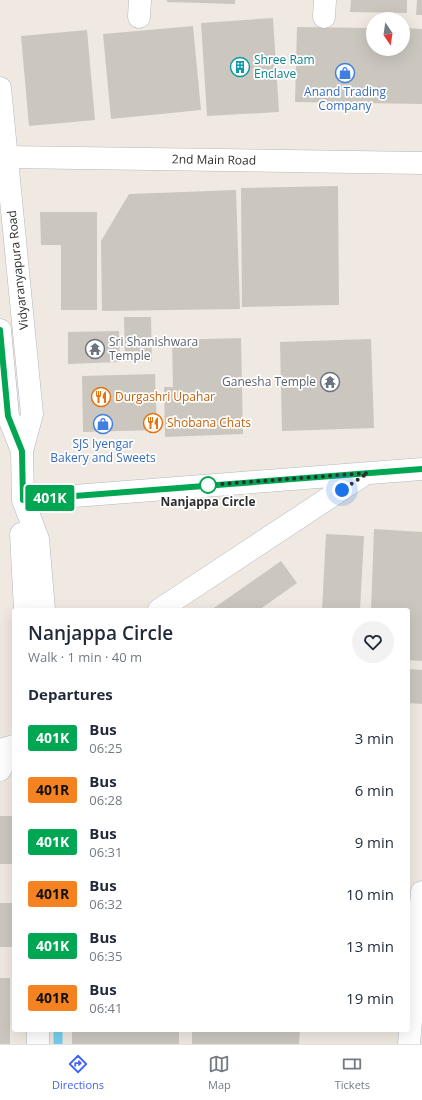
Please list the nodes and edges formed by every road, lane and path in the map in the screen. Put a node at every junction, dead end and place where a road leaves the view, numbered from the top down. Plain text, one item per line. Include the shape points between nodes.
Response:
1 (0, 88) edge
2 (7, 157) junction
3 (422, 163) edge
4 (0, 330) edge
5 (22, 451) junction
6 (422, 469) edge
7 (368, 473) junction
8 (23, 500) junction
9 (38, 539) junction
10 (25, 608) edge
11 (44, 608) edge
12 (162, 608) edge
13 (12, 747) edge
14 (12, 749) edge
15 (0, 750) edge
16 (0, 770) edge
17 (422, 894) edge
18 (38, 1032) edge
19 (38, 1044) edge
20 (409, 1044) edge

1 - 2 main road, Vidyaranyapura Road
2 - 3 main road, 2nd Main Road
2 - 5 main road, Vidyaranyapura Road via 32,414
4 - 5 main road, Vidyaranyapura Road via 8,416
5 - 8 main road, Vidyaranyapura Road
6 - 7 main road
7 - 8 main road
7 - 12 main road
8 - 9 main road, Vidyaranyapura Road
9 - 10 main road via 21,534
9 - 11 main road, Vidyaranyapura Road
13 - 15 main road
14 - 16 main road
17 - 20 main road
18 - 19 main road

